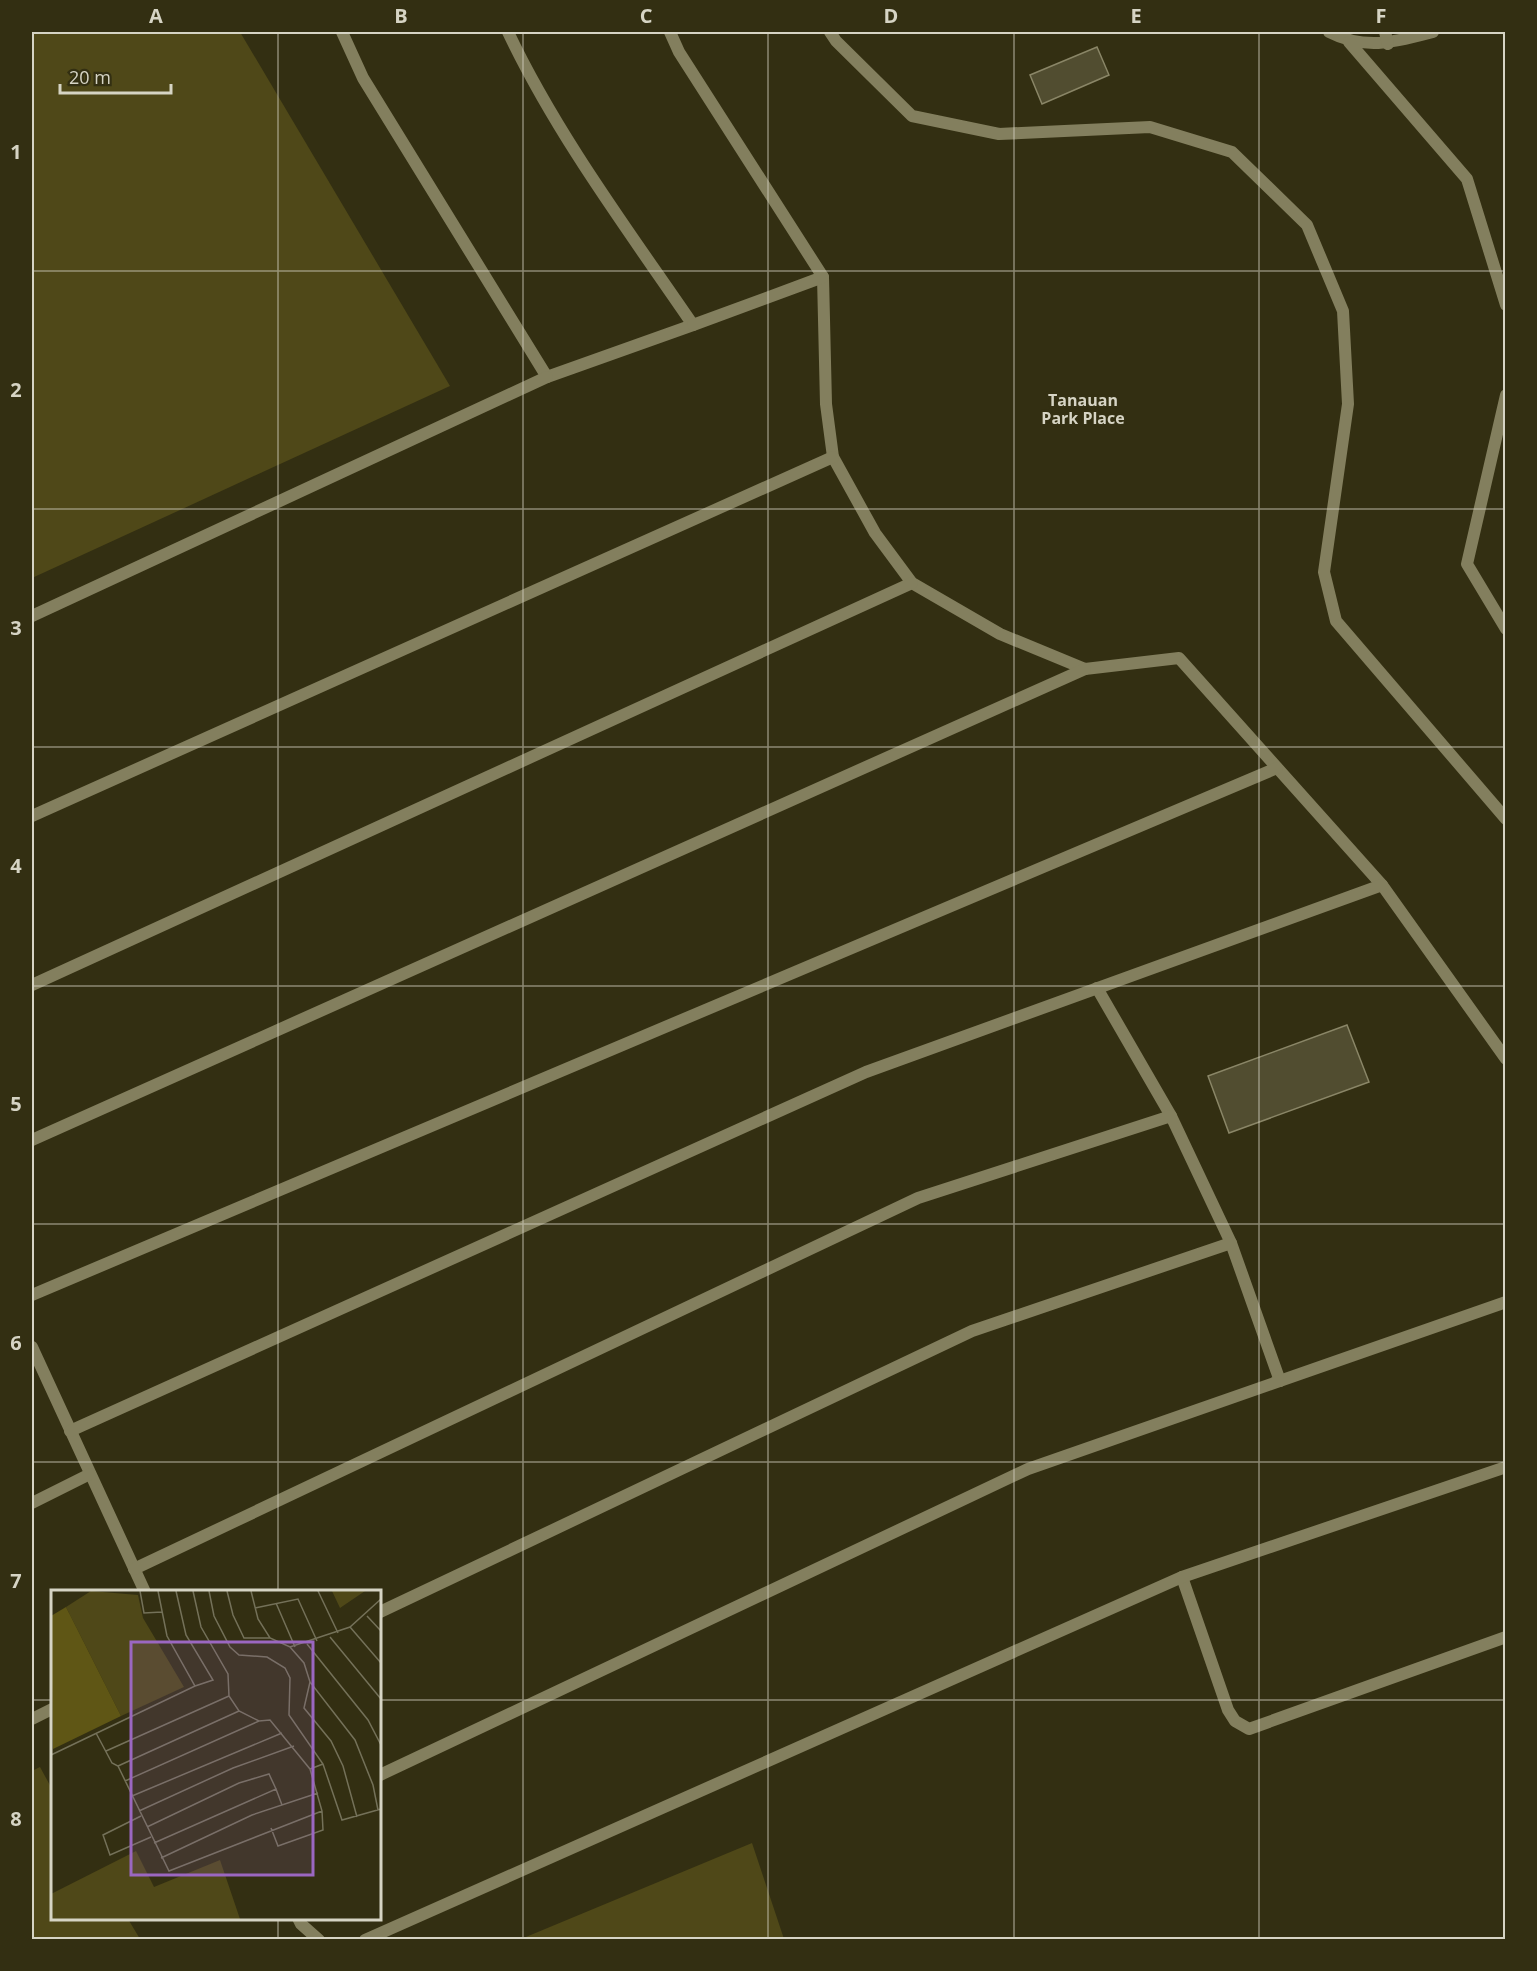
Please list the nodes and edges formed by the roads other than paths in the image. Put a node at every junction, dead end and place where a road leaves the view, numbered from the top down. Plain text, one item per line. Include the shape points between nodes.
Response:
1 (342, 32) edge
2 (508, 32) edge
3 (670, 32) edge
4 (830, 32) edge
5 (1329, 32) edge
6 (1433, 32) edge
7 (1387, 38) edge
8 (1349, 42) junction
9 (824, 277) junction
10 (1506, 305) edge
11 (693, 325) junction
12 (547, 377) junction
13 (1506, 395) edge
14 (832, 457) junction
15 (912, 583) junction
16 (32, 616) edge
17 (1506, 629) edge
18 (1085, 669) junction
19 (1277, 768) junction
20 (32, 816) edge
21 (1506, 819) edge
22 (1382, 885) junction
23 (32, 985) edge
24 (1097, 988) junction
25 (1506, 1059) edge
26 (1171, 1116) junction
27 (32, 1140) edge
28 (1231, 1243) junction
29 (32, 1295) edge
30 (1506, 1302) edge
31 (32, 1347) edge
32 (1280, 1381) junction
33 (70, 1431) junction
34 (1506, 1467) edge
35 (90, 1474) junction
36 (32, 1503) edge
37 (134, 1569) junction
38 (1182, 1577) junction
39 (144, 1590) edge
40 (381, 1612) edge
41 (1506, 1636) edge
42 (51, 1709) edge
43 (32, 1719) edge
44 (381, 1775) edge
45 (299, 1920) edge
46 (319, 1940) edge
47 (365, 1940) edge

1 - 12 street via 363,78
2 - 11 street via 529,76
3 - 9 street via 679,52
4 - 21 street via 912,116 999,134 1150,127 1232,152 1307,225 1343,311 1348,404 1324,572 1336,621
5 - 8 street
6 - 7 street
7 - 8 street
8 - 10 street via 1467,179
9 - 11 street
9 - 14 street via 826,404
11 - 12 street
12 - 16 street
13 - 17 street via 1467,564
14 - 15 street via 875,533
14 - 20 street
15 - 18 street via 1000,634
15 - 23 street
18 - 19 street via 1179,658
18 - 27 street
19 - 22 street
19 - 29 street
22 - 24 street
22 - 25 street
24 - 26 street
24 - 33 street via 866,1072
26 - 28 street
26 - 37 street via 918,1198
28 - 32 street
28 - 40 street via 972,1331
30 - 32 street
31 - 33 street
32 - 44 street via 1028,1469
33 - 35 street
34 - 38 street
35 - 36 street
35 - 37 street
37 - 39 street
38 - 41 street via 1228,1710 1235,1721 1249,1728
38 - 47 street
42 - 43 street
45 - 46 street

